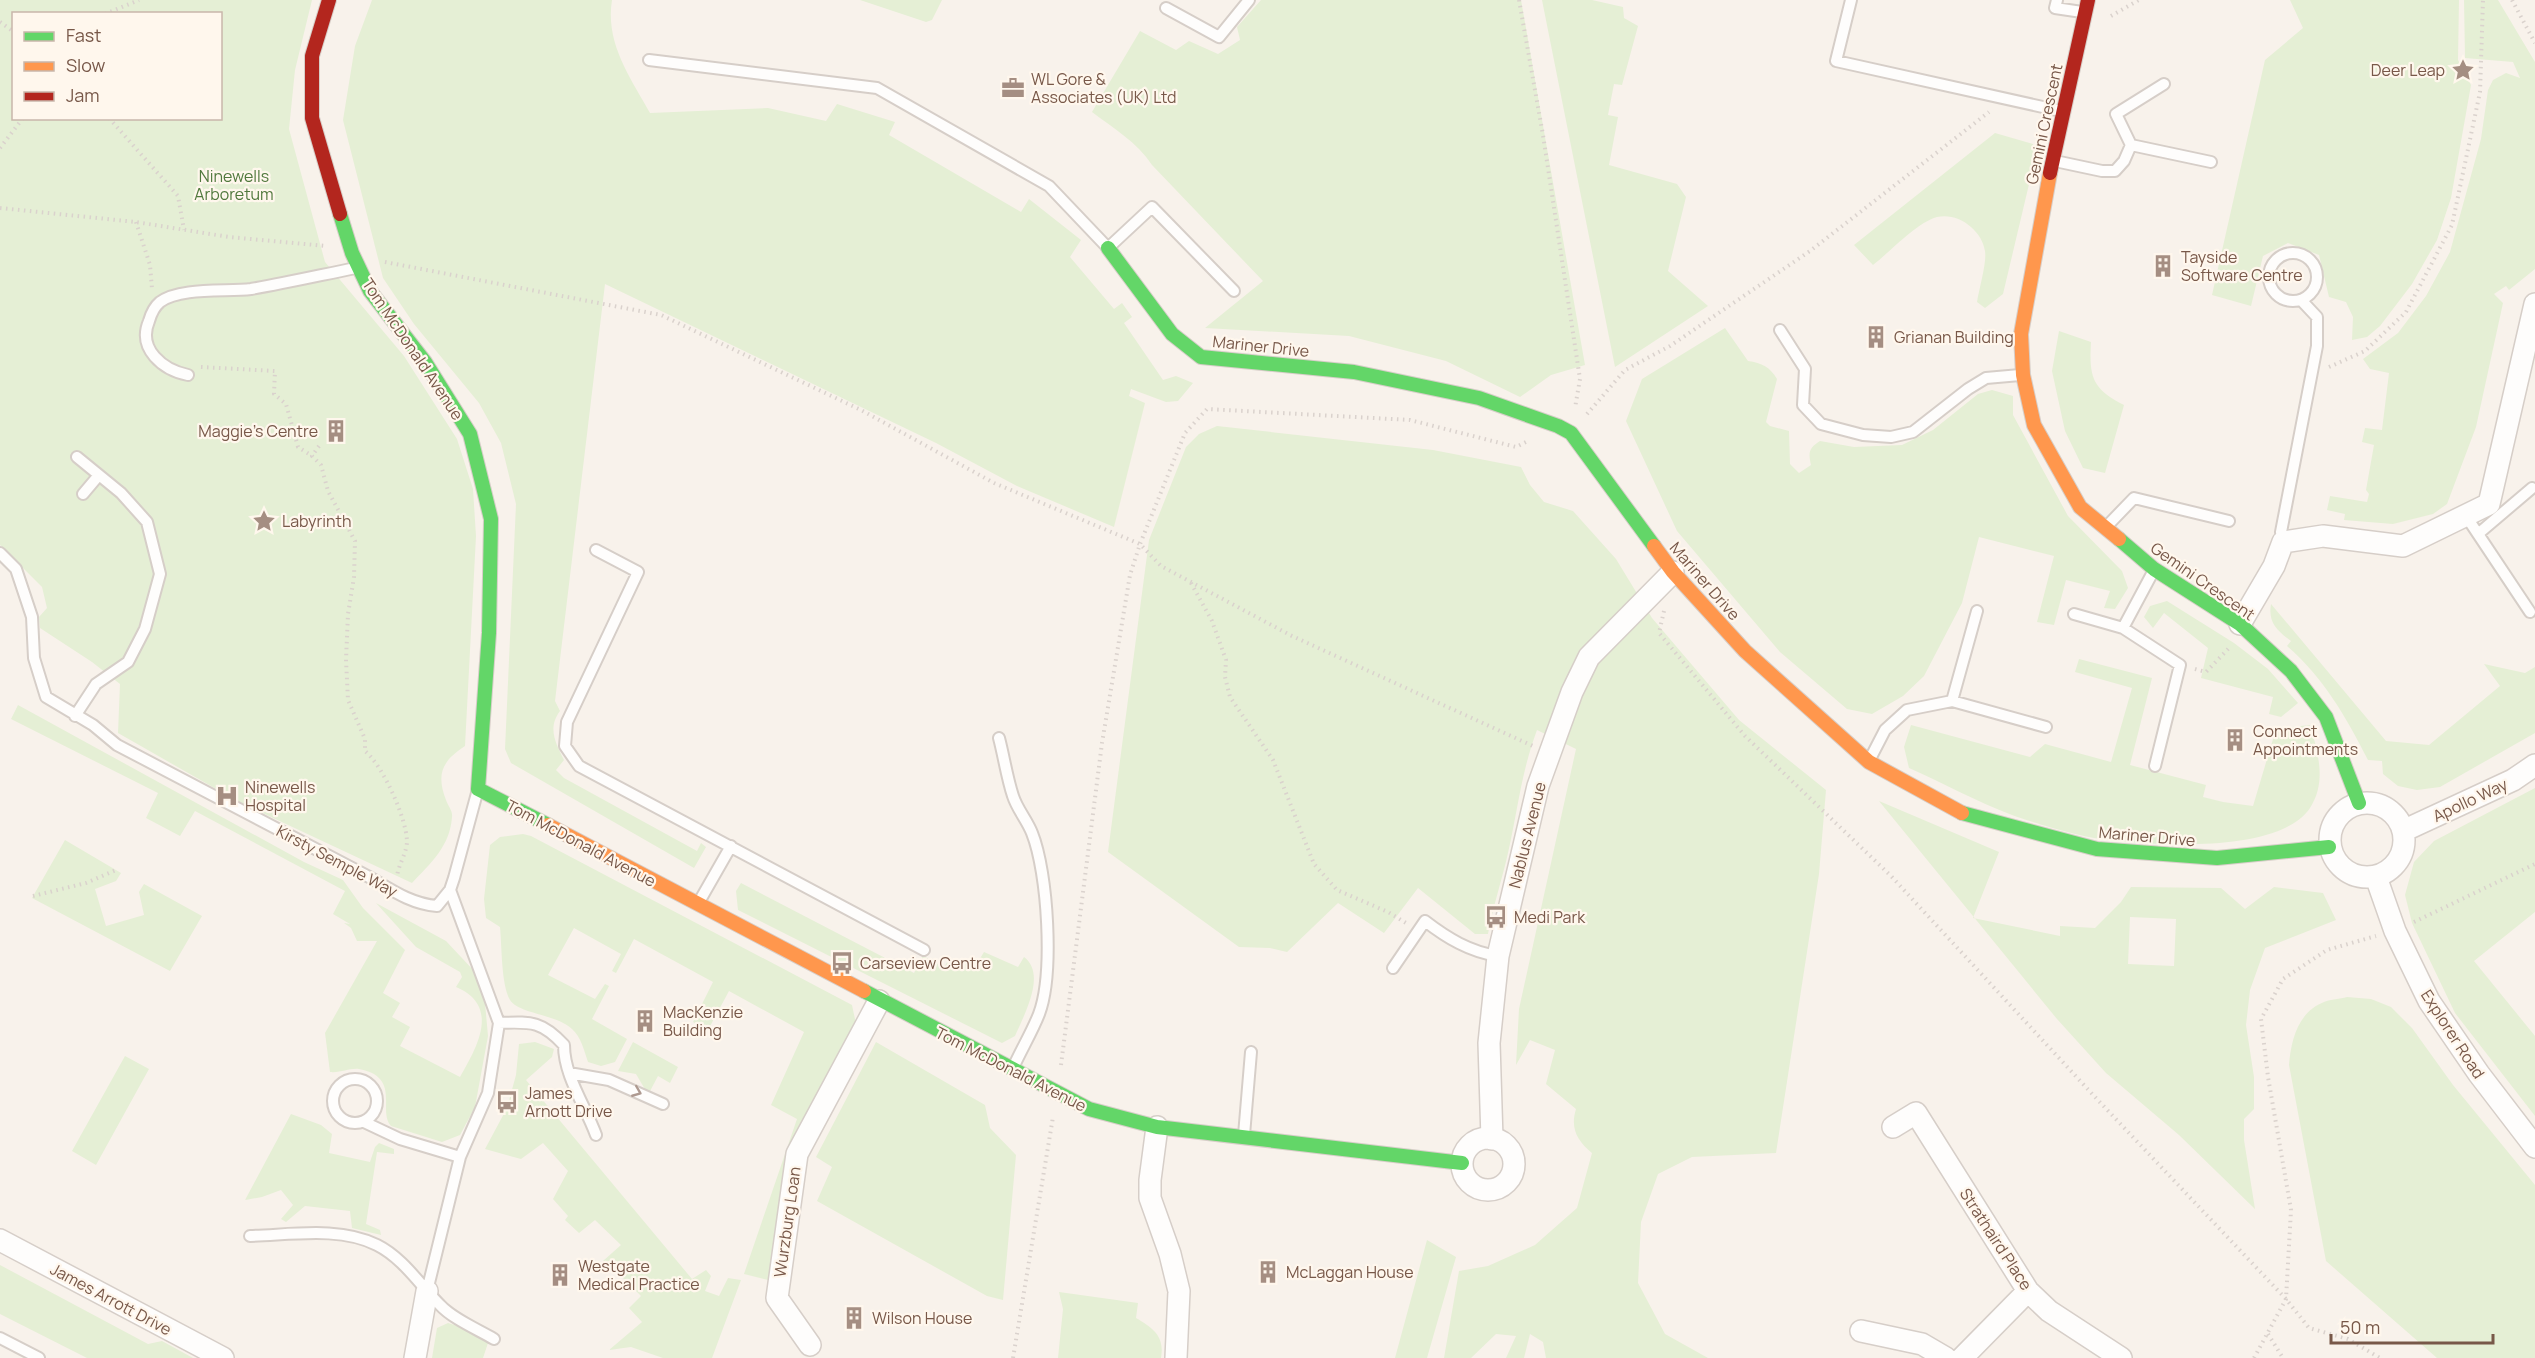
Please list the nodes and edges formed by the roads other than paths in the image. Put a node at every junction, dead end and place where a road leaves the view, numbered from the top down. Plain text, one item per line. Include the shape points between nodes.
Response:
1 (329, 0) edge
2 (1250, 0) edge
3 (1851, 0) edge
4 (2057, 0) edge
5 (2087, 6) edge
6 (1166, 8) dead end
7 (649, 60) dead end
8 (2164, 84) dead end
9 (2063, 112) junction
10 (2131, 145) junction
11 (2052, 161) junction
12 (2211, 162) dead end
13 (1108, 248) junction
14 (355, 258) junction
15 (1234, 291) dead end
16 (2301, 300) junction
17 (2535, 304) edge
18 (1780, 330) dead end
19 (188, 375) dead end
20 (2023, 375) junction
21 (76, 458) dead end
22 (99, 475) junction
23 (2532, 488) dead end
24 (83, 494) dead end
25 (2466, 516) junction
26 (2229, 522) dead end
27 (2105, 529) junction
28 (2478, 534) junction
29 (2283, 542) junction
30 (596, 550) dead end
31 (0, 553) edge
32 (2154, 570) junction
33 (1673, 572) junction
34 (1977, 611) dead end
35 (2530, 612) dead end
36 (2074, 614) dead end
37 (2240, 624) junction
38 (2123, 628) junction
39 (1952, 701) junction
40 (75, 716) junction
41 (2046, 727) dead end
42 (999, 738) dead end
43 (1869, 762) junction
44 (2535, 765) edge
45 (2155, 766) dead end
46 (478, 789) junction
47 (2359, 803) junction
48 (2403, 831) junction
49 (731, 846) junction
50 (2329, 847) junction
51 (2376, 877) junction
52 (450, 890) junction
53 (698, 904) junction
54 (924, 950) dead end
55 (1498, 956) junction
56 (1393, 968) dead end
57 (879, 1001) junction
58 (499, 1023) junction
59 (1251, 1052) dead end
60 (1012, 1071) junction
61 (569, 1073) junction
62 (663, 1104) dead end
63 (364, 1122) junction
64 (1157, 1126) junction
65 (1893, 1127) dead end
66 (596, 1135) dead end
67 (1244, 1135) junction
68 (1491, 1138) junction
69 (2535, 1147) edge
70 (460, 1157) junction
71 (1462, 1163) junction
72 (250, 1236) dead end
73 (0, 1240) edge
74 (2028, 1290) junction
75 (428, 1291) junction
76 (1861, 1331) dead end
77 (0, 1338) edge
78 (494, 1339) dead end
79 (810, 1345) dead end
80 (39, 1358) edge
81 (223, 1358) edge
82 (415, 1358) edge
83 (1176, 1358) edge
84 (1946, 1358) edge
85 (1962, 1358) edge
86 (2121, 1358) edge

1 - 14 street, Tom McDonald Avenue via 312,56 312,118
2 - 6 lane via 1219,37
3 - 9 lane via 1836,61
4 - 5 lane via 2055,8
5 - 9 street, Gemini Crescent
7 - 13 lane via 877,88 1049,186
8 - 10 lane via 2116,114
9 - 11 street, Gemini Crescent
10 - 11 lane via 2115,171
10 - 12 lane
11 - 20 street, Gemini Crescent via 2022,325
13 - 15 lane via 1152,207
13 - 33 street, Mariner Drive via 1172,334 1201,357 1354,372 1479,398 1571,433
14 - 19 lane via 250,289 175,294 160,302 145,330 150,353 172,372
14 - 46 street, Tom McDonald Avenue via 370,291 425,362 470,434 491,519 489,633
16 - 16 lane via 2293,302 2279,297 2269,280 2274,262 2288,254 2306,257 2316,269 2314,289
16 - 29 lane via 2317,317 2317,346 2281,532
17 - 25 street via 2489,504
18 - 20 lane via 1805,369 1803,405 1821,424 1863,435 1891,437 1913,432 1986,378
20 - 27 street, Gemini Crescent via 2034,425 2080,507
21 - 22 lane
22 - 24 lane
22 - 40 lane via 147,522 160,574 145,629 128,662 96,684
23 - 28 lane
25 - 28 lane
25 - 29 street via 2403,546 2323,536
26 - 27 lane via 2134,498
27 - 32 street, Gemini Crescent
28 - 35 lane
29 - 37 street via 2274,566
30 - 49 lane via 638,572 567,722 565,746 579,766
31 - 40 lane, Kirsty Semple Way via 15,570 32,617 34,658 46,697
32 - 37 street, Gemini Crescent
32 - 38 lane
33 - 43 street, Mariner Drive via 1745,651
33 - 55 street, Nablus Avenue via 1589,657 1572,692 1538,786
34 - 39 lane
36 - 38 lane
37 - 47 street, Gemini Crescent via 2290,671 2326,717
38 - 45 lane via 2180,664
39 - 41 lane
39 - 43 lane via 1907,710 1885,730
40 - 52 lane, Kirsty Semple Way via 117,745 421,905 437,906
42 - 60 lane via 1013,798 1032,833 1039,861 1047,931 1040,1013
43 - 50 street, Mariner Drive via 1956,811 2097,849 2217,858
44 - 48 street, Apollo Way via 2513,780
46 - 52 lane
46 - 53 street, Tom McDonald Avenue
47 - 48 street via 2382,806 2391,812
47 - 50 street via 2339,814 2329,835
48 - 51 street via 2404,846 2399,860 2390,871
49 - 53 lane
49 - 54 lane
50 - 51 street via 2346,872 2361,878
51 - 69 street, Explorer Road via 2395,931 2429,1001
52 - 58 lane
53 - 57 street, Tom McDonald Avenue
55 - 56 lane via 1482,954 1445,937 1425,921
55 - 68 street, Nablus Avenue via 1488,1042
57 - 60 street, Tom McDonald Avenue
57 - 79 street, Wurzburg Loan via 797,1154 777,1298
58 - 61 lane via 532,1022 544,1026 564,1045
58 - 70 lane via 488,1093
59 - 67 lane
60 - 64 street, Tom McDonald Avenue via 1089,1109
61 -> 62 lane via 609,1080
61 - 66 lane
63 - 63 lane via 349,1123 337,1114 335,1092 346,1081 367,1082 376,1093 374,1113
63 - 70 lane via 400,1139
64 - 67 street, Tom McDonald Avenue
64 - 83 street via 1150,1197 1179,1291
65 - 74 street, Strathaird Place via 1916,1113
67 - 71 street, Tom McDonald Avenue
68 - 71 street via 1471,1144
68 - 71 street via 1500,1141 1512,1154 1513,1172 1502,1186 1476,1187 1464,1174
70 - 75 lane
72 - 75 lane via 325,1234 377,1244 401,1262
73 - 81 street, James Arrott Drive
74 - 85 street
74 - 86 street, Strathaird Place via 2049,1311
75 - 78 lane via 441,1307
75 - 82 street
76 - 84 street via 1922,1344
77 - 80 lane

